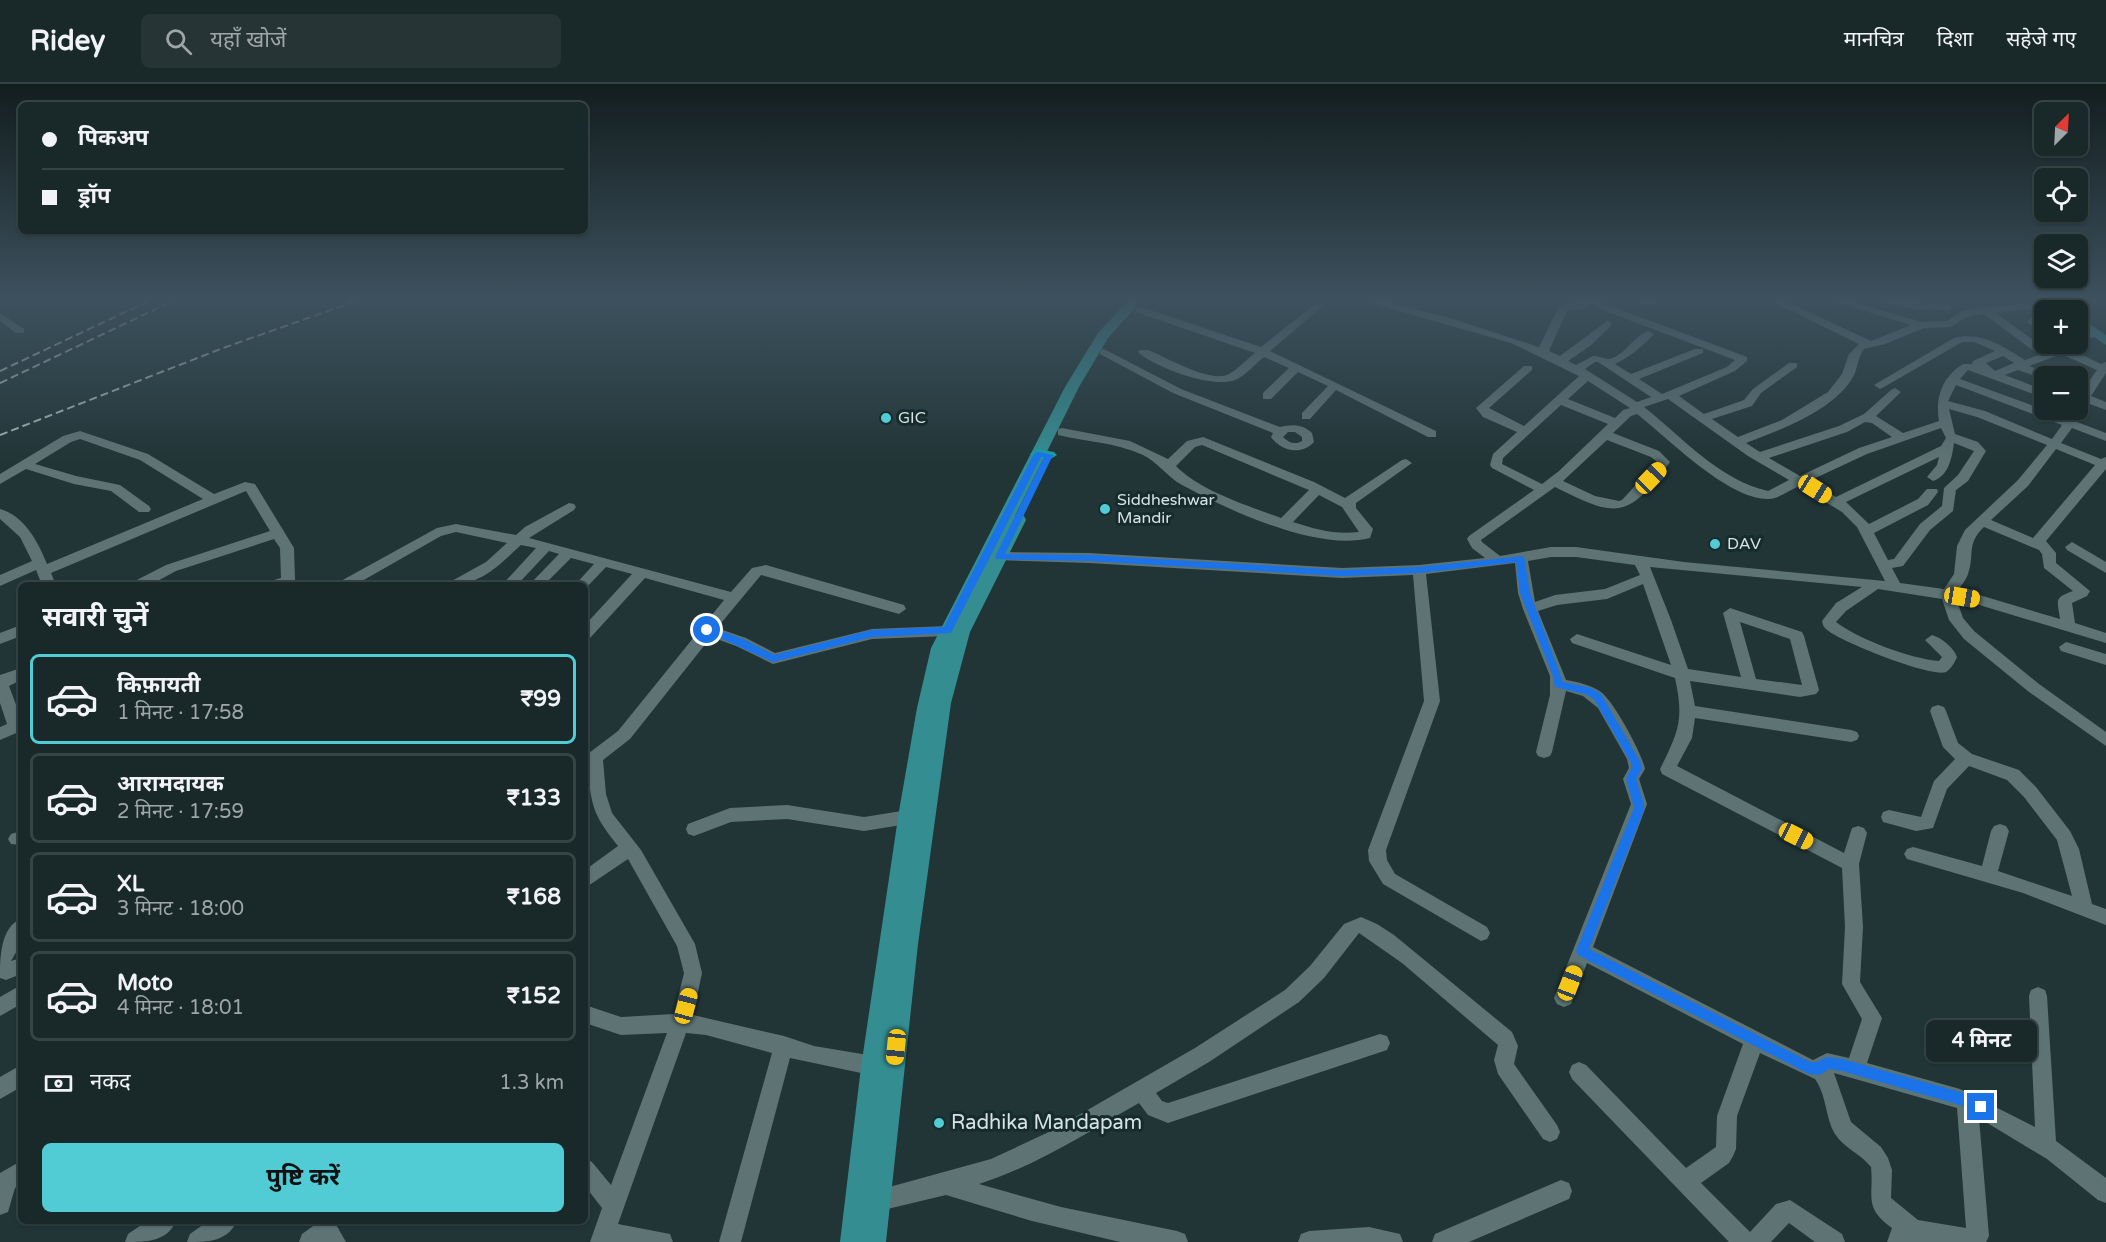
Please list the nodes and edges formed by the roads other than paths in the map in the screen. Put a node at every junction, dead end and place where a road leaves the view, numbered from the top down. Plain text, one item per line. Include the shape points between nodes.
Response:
1 (1092, 353) edge
2 (1103, 353) edge
3 (1106, 353) edge
4 (1146, 353) edge
5 (1262, 353) edge
6 (1265, 353) edge
7 (1542, 353) edge
8 (1572, 353) edge
9 (1629, 353) edge
10 (1694, 353) edge
11 (1727, 353) edge
12 (1856, 353) edge
13 (1937, 353) edge
14 (2000, 353) edge
15 (2003, 353) edge
16 (2043, 353) edge
17 (2053, 354) edge
18 (2083, 354) edge
19 (2048, 357) junction
20 (1560, 361) junction
21 (1607, 363) junction
22 (1793, 365) dead end
23 (2019, 365) junction
24 (1297, 367) junction
25 (1528, 368) dead end
26 (2105, 368) edge
27 (2034, 371) edge
28 (1582, 373) junction
29 (1996, 374) junction
30 (1631, 378) junction
31 (1953, 380) junction
32 (1335, 385) junction
33 (1880, 385) dead end
34 (2088, 389) edge
35 (2034, 390) edge
36 (1895, 392) dead end
37 (1267, 396) dead end
38 (1666, 397) junction
39 (1560, 400) junction
40 (2088, 400) edge
41 (1942, 403) junction
42 (2106, 406) edge
43 (1637, 407) junction
44 (1306, 416) dead end
45 (1703, 418) junction
46 (1867, 418) junction
47 (2071, 420) edge
48 (2070, 423) junction
49 (1618, 424) junction
50 (1280, 431) dead end
51 (1525, 431) junction
52 (1062, 432) junction
53 (1432, 434) dead end
54 (1606, 435) junction
55 (1948, 435) junction
56 (1901, 437) junction
57 (2106, 437) edge
58 (1736, 442) junction
59 (2054, 444) junction
60 (1044, 455) junction
61 (1759, 457) junction
62 (2104, 462) edge
63 (1406, 463) dead end
64 (25, 465) junction
65 (1168, 466) junction
66 (1933, 477) dead end
67 (0, 480) edge
68 (1554, 481) junction
69 (1801, 481) junction
70 (1317, 489) junction
71 (1543, 489) junction
72 (1932, 492) dead end
73 (213, 499) junction
74 (1836, 502) junction
75 (1348, 505) junction
76 (569, 507) dead end
77 (144, 509) dead end
78 (0, 513) edge
79 (1981, 521) junction
80 (1284, 523) junction
81 (1867, 531) junction
82 (277, 533) junction
83 (518, 540) junction
84 (546, 546) junction
85 (2040, 546) junction
86 (2072, 548) dead end
87 (570, 552) junction
88 (1000, 557) junction
89 (1521, 558) junction
90 (604, 561) junction
91 (1498, 561) junction
92 (1884, 565) junction
93 (41, 567) junction
94 (2106, 568) edge
95 (1645, 569) junction
96 (1419, 570) junction
97 (642, 572) junction
98 (0, 581) edge
99 (48, 582) edge
100 (144, 582) edge
101 (289, 582) edge
102 (349, 582) edge
103 (460, 582) edge
104 (512, 582) edge
105 (539, 582) edge
106 (585, 582) edge
107 (1876, 584) junction
108 (1895, 587) junction
109 (1948, 595) junction
110 (734, 598) junction
111 (899, 609) dead end
112 (1530, 609) junction
113 (2068, 627) junction
114 (707, 630) junction
115 (18, 631) edge
116 (588, 631) edge
117 (947, 631) junction
118 (2106, 638) edge
119 (0, 639) edge
120 (1577, 639) dead end
121 (1932, 640) dead end
122 (2066, 647) dead end
123 (2106, 660) edge
124 (1680, 674) junction
125 (18, 675) edge
126 (0, 682) edge
127 (1750, 683) junction
128 (1558, 684) junction
129 (1687, 711) junction
130 (1938, 711) dead end
131 (18, 723) edge
132 (18, 725) edge
133 (0, 734) edge
134 (1851, 736) dead end
135 (2106, 740) edge
136 (1544, 752) dead end
137 (1965, 758) junction
138 (590, 762) edge
139 (908, 817) junction
140 (1889, 817) dead end
141 (694, 829) dead end
142 (2000, 831) dead end
143 (1858, 833) dead end
144 (629, 848) junction
145 (1913, 854) dead end
146 (1850, 864) junction
147 (1988, 876) junction
148 (588, 878) edge
149 (2084, 908) junction
150 (2106, 917) edge
151 (18, 933) edge
152 (1481, 933) dead end
153 (1582, 951) junction
154 (18, 966) edge
155 (0, 969) edge
156 (18, 996) edge
157 (2038, 996) dead end
158 (1564, 998) dead end
159 (0, 1007) edge
160 (588, 1015) edge
161 (680, 1023) junction
162 (1754, 1041) junction
163 (1380, 1043) dead end
164 (784, 1045) junction
165 (873, 1067) junction
166 (894, 1068) junction
167 (1820, 1069) junction
168 (1855, 1069) junction
169 (1579, 1072) dead end
170 (18, 1077) edge
171 (0, 1089) edge
172 (1141, 1089) junction
173 (1967, 1101) junction
174 (1550, 1132) dead end
175 (2046, 1145) junction
176 (588, 1173) edge
177 (9, 1180) edge
178 (1685, 1181) junction
179 (946, 1184) junction
180 (1561, 1191) dead end
181 (2106, 1192) edge
182 (879, 1200) junction
183 (0, 1204) edge
184 (614, 1206) junction
185 (161, 1224) edge
186 (222, 1224) edge
187 (1905, 1235) edge
188 (602, 1237) edge
189 (136, 1242) edge
190 (198, 1242) edge
191 (662, 1242) edge
192 (730, 1242) edge
193 (853, 1242) edge
194 (873, 1242) edge
195 (1177, 1242) edge
196 (1309, 1242) edge
197 (1392, 1242) edge
198 (1443, 1242) edge
199 (1744, 1242) edge
200 (1756, 1242) edge
201 (1834, 1242) edge

1 - 60 main road
2 - 52 main road
3 - 50 street via 1177,391
4 - 5 street via 1220,381 1233,377
6 - 24 street
7 - 20 street
8 - 20 street
9 - 21 street
10 - 30 street
11 - 38 street via 1743,359 1731,369
12 - 58 street via 1848,375 1832,394 1786,423
13 - 33 street
14 - 29 street via 1977,363
15 - 23 street
16 - 19 street
17 - 19 street
18 - 26 street
19 - 23 street
20 - 28 street
21 - 28 street via 1596,358
21 - 30 street
22 - 45 street via 1753,394 1748,404
23 - 27 street
23 - 29 street
24 - 32 street
24 - 37 street
25 - 51 street via 1482,408
26 - 34 street
28 - 39 street
28 - 43 street
29 - 31 street via 1964,367
29 - 35 street
30 - 38 street
31 - 41 street
31 - 48 street
32 - 44 street
32 - 53 street
36 - 46 street
38 - 43 street
38 - 45 street
39 - 49 street
39 - 51 street
40 - 42 street
41 - 55 street
41 - 59 street via 1981,414
43 - 49 street
43 - 69 street via 1744,488 1769,495
45 - 58 street
46 - 56 street
46 - 61 street
47 - 48 street
48 - 57 street
48 - 59 street
49 - 54 street
51 - 71 street via 1497,457 1496,465
52 - 60 main road
52 - 65 street via 1120,442
54 - 68 street
54 - 68 street via 1655,454 1664,462 1627,503 1602,503
55 - 56 street
55 - 66 street via 1941,469
55 - 74 street
55 - 92 street via 1977,446 1980,451 1963,478 1950,488 1948,508 1925,527 1898,563
56 - 69 street
58 - 61 street
59 - 62 street
59 - 79 street via 2023,483
60 - 88 main road
60 - 117 main road
61 - 69 street
62 - 85 street via 2038,541
63 - 75 street via 1353,497
64 - 67 street
64 - 73 street via 67,439 84,435 144,458
64 - 77 street via 115,488
65 - 70 street via 1191,444 1203,441
65 - 80 street via 1186,482
68 - 71 street
69 - 74 street
70 - 75 street
70 - 80 street
71 - 91 street via 1474,539 1477,546
72 - 81 street via 1923,502
73 - 82 street via 240,486 250,487
73 - 93 street
74 - 81 street
75 - 80 street via 1366,529 1365,535 1340,537
76 - 83 street
78 - 93 street via 19,524
79 - 85 street
79 - 109 street via 1966,539 1961,574
81 - 92 street
82 - 100 street via 171,568
82 - 101 street via 287,548
83 - 84 street
83 - 102 street via 448,528
83 - 103 street via 491,564
84 - 87 street
84 - 104 street
85 - 113 street via 2049,553 2049,565 2083,591 2064,600
86 - 94 street
87 - 90 street
87 - 105 street
88 - 96 street via 1089,558 1332,573
88 - 166 main road via 961,632 942,703 907,944
89 - 91 street
89 - 95 street via 1564,551
89 - 112 street
90 - 97 street
90 - 106 street
91 - 96 street
92 - 108 street
93 - 98 street
93 - 99 street
95 - 107 street
95 - 112 street via 1607,594 1555,600
95 - 124 street
96 - 152 street via 1432,701 1377,850 1378,861 1389,879
97 - 110 street
97 - 116 street
107 - 108 street
107 - 121 street via 1834,613 1830,625 1842,634 1939,668 1950,657
108 - 109 street
109 - 113 street via 1976,599
109 - 135 street via 1956,620 1969,635
110 - 111 street via 753,574 766,570
110 - 114 street
112 - 128 street
113 - 118 street
114 - 117 street via 773,659 872,634
114 - 138 street via 624,735
115 - 119 street
117 - 139 main road via 926,708
120 - 124 street
122 - 123 street
124 - 127 street
124 - 129 street
125 - 126 street
126 - 131 street
127 - 127 street via 1807,692 1812,686 1797,636 1730,613
128 - 136 street
128 - 153 street via 1598,696 1637,769 1631,779 1638,810
129 - 134 street
129 - 146 street via 1688,726 1668,769
130 - 137 street via 1948,743
132 - 133 street
137 - 140 street via 1940,786 1927,823
137 - 149 street via 2013,775 2043,810 2066,840
138 - 144 street via 604,816
139 - 141 street via 864,824 787,812 730,815
139 - 165 main road
142 - 147 street
143 - 146 street
144 - 148 street
144 - 161 street via 691,958 691,987
145 - 147 street
146 - 168 street via 1854,927 1851,984 1872,1018
147 - 149 street
149 - 150 street
151 - 155 street
153 - 158 street
153 - 162 street
154 - 155 street
156 - 159 street
157 - 175 street
160 - 161 street via 621,1026
161 - 164 street
161 - 184 street
162 - 167 street via 1809,1068
162 - 178 street via 1728,1116 1726,1149 1722,1156
163 - 172 street via 1168,1113 1155,1108
164 - 165 street
164 - 192 street
165 - 166 street
165 - 193 main road
166 - 182 main road
167 - 168 street via 1827,1063
167 - 187 street via 1831,1084 1842,1127 1871,1151 1880,1164 1881,1203
168 - 173 street
169 - 178 street
170 - 171 street
172 - 174 street via 1293,996 1354,926 1361,925 1369,927 1505,1039 1505,1067
172 - 179 street via 1058,1138 994,1169
173 - 175 street
173 - 187 street via 1978,1236 1976,1240
175 - 181 street
176 - 184 street
177 - 183 street
178 - 199 street
179 - 182 street
179 - 195 street via 1024,1209
180 - 198 street
182 - 194 main road
184 - 188 street
185 - 189 street
186 - 190 street
188 - 191 street
196 - 197 street via 1370,1238
200 - 201 street via 1784,1212 1790,1211

